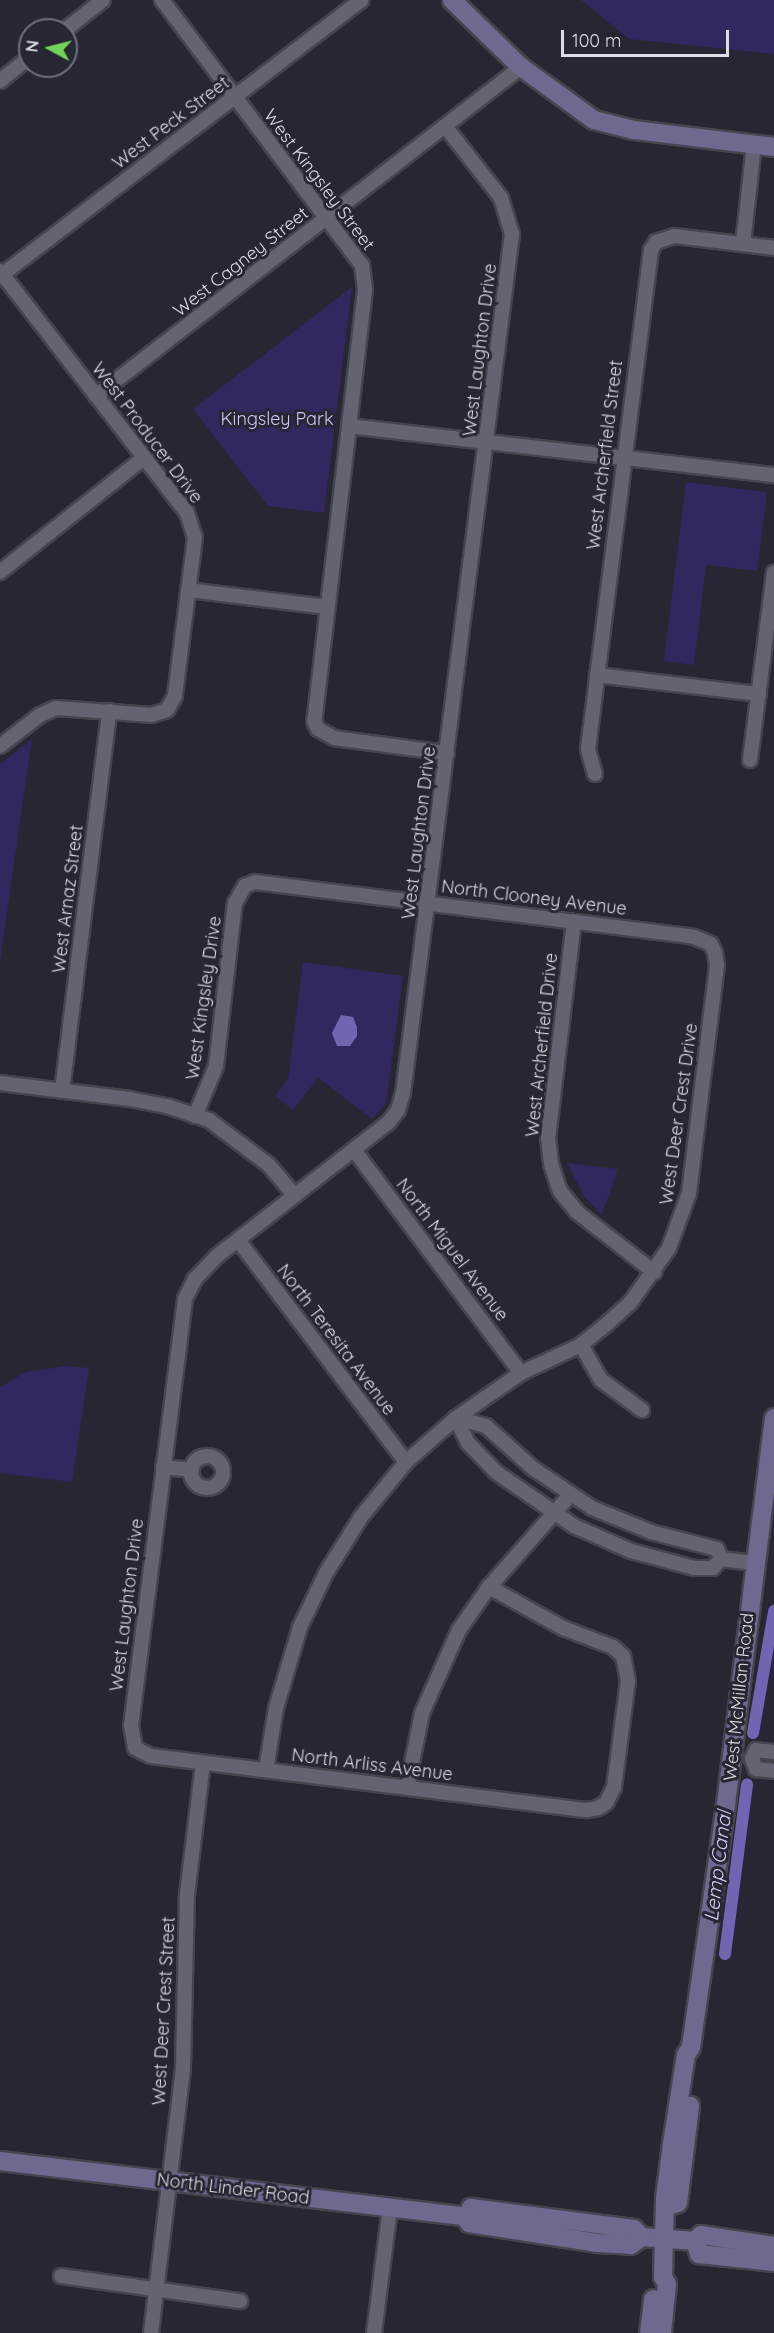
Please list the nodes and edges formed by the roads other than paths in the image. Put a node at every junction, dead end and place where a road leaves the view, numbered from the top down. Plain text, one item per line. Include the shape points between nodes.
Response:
1 (103, 0) edge
2 (162, 0) edge
3 (361, 0) edge
4 (452, 0) edge
5 (78, 20) edge
6 (18, 67) edge
7 (521, 67) junction
8 (0, 81) edge
9 (234, 97) junction
10 (445, 126) junction
11 (754, 145) junction
12 (774, 147) edge
13 (328, 218) junction
14 (743, 244) junction
15 (774, 248) edge
16 (1, 273) edge
17 (96, 396) junction
18 (349, 426) junction
19 (486, 444) junction
20 (622, 457) junction
21 (144, 458) junction
22 (774, 475) edge
23 (0, 572) edge
24 (774, 573) edge
25 (188, 590) junction
26 (326, 607) junction
27 (597, 675) junction
28 (759, 694) junction
29 (110, 711) junction
30 (0, 746) edge
31 (447, 753) junction
32 (750, 760) dead end
33 (595, 774) dead end
34 (245, 886) joint
35 (428, 903) junction
36 (574, 921) junction
37 (711, 944) joint
38 (0, 1083) edge
39 (62, 1091) junction
40 (195, 1116) junction
41 (354, 1150) junction
42 (295, 1196) junction
43 (238, 1240) junction
44 (654, 1272) junction
45 (581, 1345) junction
46 (521, 1373) junction
47 (642, 1410) dead end
48 (456, 1418) junction
49 (774, 1419) edge
50 (406, 1462) junction
51 (163, 1467) junction
52 (192, 1470) dead end
53 (570, 1495) junction
54 (554, 1514) junction
55 (721, 1560) junction
56 (754, 1563) junction
57 (489, 1587) junction
58 (135, 1748) joint
59 (774, 1752) edge
60 (732, 1756) junction
61 (752, 1760) junction
62 (203, 1763) junction
63 (266, 1770) junction
64 (774, 1771) edge
65 (407, 1788) junction
66 (0, 2161) edge
67 (169, 2181) junction
68 (390, 2208) junction
69 (666, 2239) junction
70 (695, 2241) junction
71 (774, 2246) edge
72 (774, 2262) edge
73 (61, 2276) dead end
74 (663, 2277) junction
75 (156, 2288) junction
76 (240, 2301) dead end
77 (151, 2333) edge
78 (374, 2333) edge
79 (649, 2333) edge
80 (662, 2333) edge

1 - 5 street
2 - 9 street, West Kingsley Street
3 - 9 street, West Peck Street
4 - 7 main road
6 - 8 street
7 - 10 street, West Cagney Street
7 - 11 main road via 594,120 634,130
9 - 13 street, West Kingsley Street
9 - 16 street, West Peck Street
10 - 13 street, West Cagney Street
10 - 19 street, West Laughton Drive via 501,198 510,218 512,234
11 - 12 main road
11 - 14 street
13 - 17 street, West Cagney Street
13 - 18 street, West Kingsley Street via 362,266 365,290
14 - 15 street
14 - 20 street, West Archerfield Street via 674,236 657,242 647,261
16 - 17 street, West Producer Drive
17 - 21 street, West Producer Drive
18 - 19 street
18 - 26 street, West Kingsley Street
19 - 20 street
19 - 31 street, West Laughton Drive
20 - 22 street
20 - 27 street, West Archerfield Street
21 - 23 street
21 - 25 street, West Producer Drive via 193,524
24 - 28 street
25 - 26 street
25 - 29 street, West Producer Drive via 175,696 167,710 152,715
26 - 31 street, West Kingsley Street via 313,712 318,729 334,738
27 - 28 street
27 - 33 street, West Archerfield Street via 588,749
28 - 32 street
29 - 30 street via 56,708 40,715
29 - 39 street, West Arnaz Street
31 - 35 street, West Laughton Drive
34 - 35 street, North Clooney Avenue via 266,882
34 - 40 street, West Kingsley Drive via 236,903 216,1065
35 - 36 street, North Clooney Avenue
35 - 41 street, West Laughton Drive via 398,1110
36 - 37 street, North Clooney Avenue via 694,937
36 - 44 street, West Archerfield Drive via 548,1138 551,1164 560,1191 577,1212
37 - 44 street, West Deer Crest Drive via 717,965 689,1193 673,1240
38 - 39 street
39 - 40 street via 140,1100
40 - 42 street via 240,1140 269,1164
41 - 42 street, West Laughton Drive
41 - 46 street, North Miguel Avenue
42 - 43 street, West Laughton Drive
43 - 50 street, North Teresita Avenue
43 - 51 street, West Laughton Drive via 202,1271 185,1299
44 - 45 street, West Deer Crest Drive via 630,1303
45 - 46 street, West Deer Crest Drive
45 - 47 street via 601,1380
46 - 48 street, West Deer Crest Drive
48 - 50 street, West Deer Crest Drive
48 - 53 street via 486,1426
48 - 54 street via 468,1443 496,1472
49 - 56 main road, West McMillan Road
50 - 63 street, West Deer Crest Drive via 361,1517 326,1573 300,1627 276,1708
51 - 52 street
51 - 58 street, West Laughton Drive via 131,1725
53 - 54 street
53 - 55 street via 651,1532 717,1549
54 - 55 street via 602,1540 642,1554 694,1568 713,1568
54 - 57 street
55 - 56 street
56 - 60 main road, West McMillan Road
57 - 65 street via 459,1630 434,1681 412,1750
57 - 65 street, North Arliss Avenue via 563,1628 614,1647 623,1656 628,1681 614,1787 606,1803 588,1810
58 - 62 street, North Arliss Avenue via 151,1756
59 - 61 street via 756,1750
60 - 61 street
60 - 69 main road, West McMillan Road via 691,2047 686,2055 672,2144 665,2198
61 - 64 street via 756,1769
62 - 63 street, North Arliss Avenue
62 - 67 street, West Deer Crest Street via 187,1895 183,2068
63 - 65 street, North Arliss Avenue
66 - 67 main road, North Linder Road
67 - 68 main road, North Linder Road
67 - 75 street, West Deer Crest Street
68 - 69 main road, North Linder Road via 467,2217 471,2208 634,2229 642,2237
68 - 78 street
69 - 70 main road, North Linder Road
69 - 74 main road, West McMillan Road
70 - 71 main road, North Linder Road via 701,2235
70 - 72 main road via 699,2254
73 - 75 street
74 - 79 main road, West McMillan Road via 655,2284
74 - 80 main road, West McMillan Road via 667,2284
75 - 76 street
75 - 77 street, West Deer Crest Street

